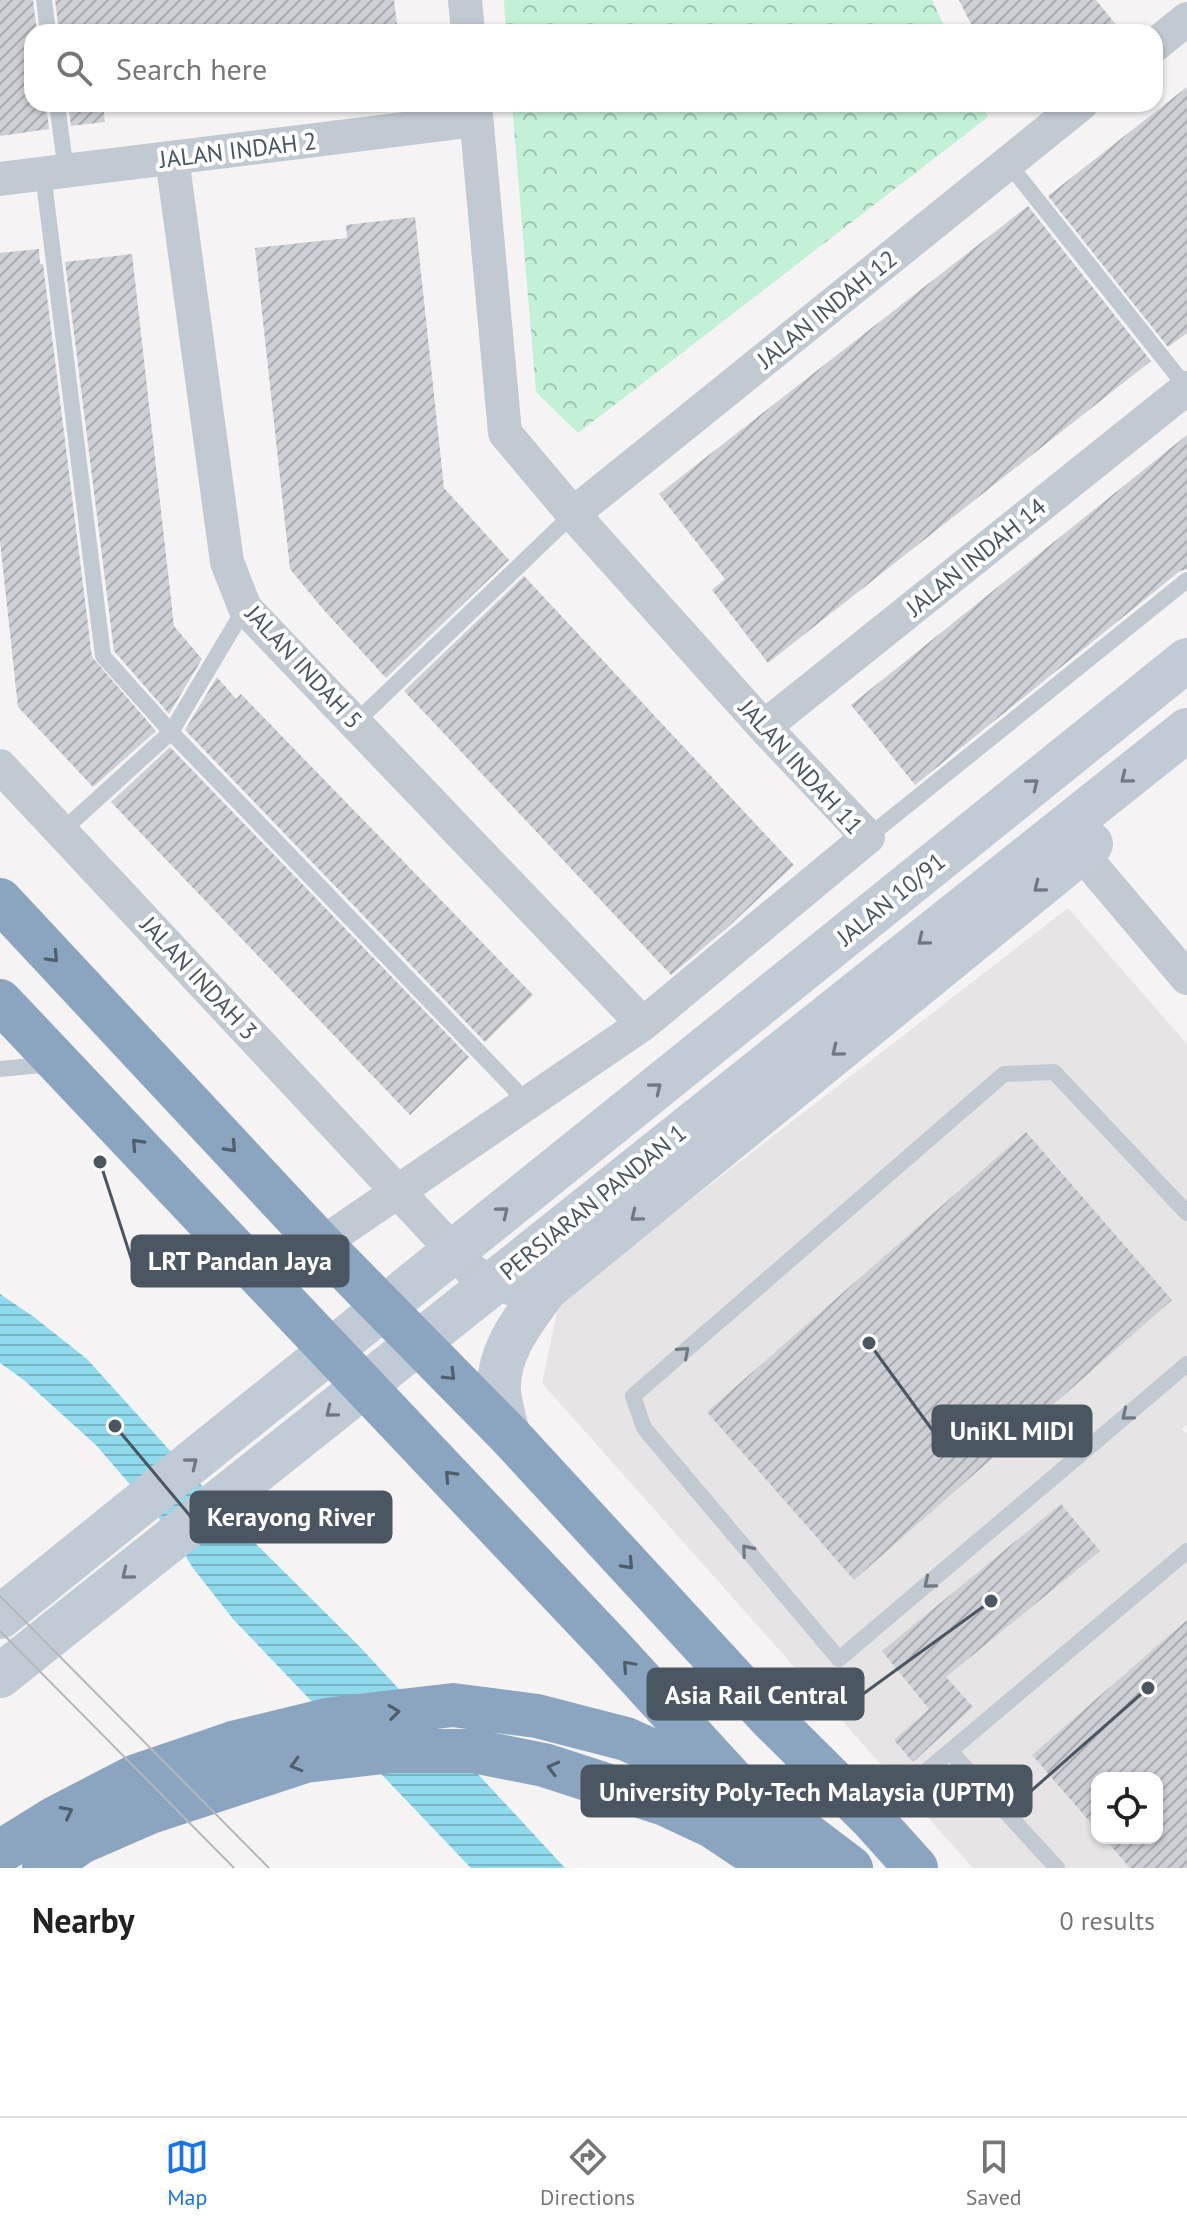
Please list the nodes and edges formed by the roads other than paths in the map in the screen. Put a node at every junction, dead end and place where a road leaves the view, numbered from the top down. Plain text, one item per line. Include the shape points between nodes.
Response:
1 (44, 0) edge
2 (465, 0) edge
3 (1187, 19) edge
4 (47, 24) edge
5 (467, 24) edge
6 (1163, 38) edge
7 (57, 112) edge
8 (475, 112) edge
9 (1071, 112) edge
10 (172, 158) junction
11 (1008, 163) junction
12 (54, 173) junction
13 (0, 179) edge
14 (1187, 388) edge
15 (573, 514) junction
16 (1187, 580) edge
17 (245, 608) junction
18 (1187, 660) edge
19 (356, 722) junction
20 (764, 727) junction
21 (1187, 730) edge
22 (171, 732) junction
23 (0, 766) edge
24 (1187, 768) edge
25 (61, 832) junction
26 (868, 837) junction
27 (1081, 853) junction
28 (0, 900) edge
29 (1187, 978) edge
30 (0, 1001) edge
31 (643, 1024) junction
32 (58, 1063) junction
33 (0, 1069) edge
34 (528, 1103) junction
35 (596, 1137) joint
36 (398, 1191) junction
37 (1187, 1213) edge
38 (321, 1244) junction
39 (546, 1289) junction
40 (1187, 1364) edge
41 (508, 1434) junction
42 (1187, 1551) edge
43 (0, 1617) edge
44 (0, 1676) edge
45 (950, 1751) junction
46 (871, 1818) junction
47 (0, 1852) edge
48 (44, 1868) edge
49 (775, 1868) edge
50 (813, 1868) edge
51 (851, 1868) edge
52 (916, 1868) edge
53 (1057, 1868) edge

1 - 4 lane
2 - 5 street
3 - 6 street
7 - 12 lane
8 - 10 street, JALAN INDAH 2
8 - 15 street, JALAN INDAH 11 via 505,433
9 - 11 street, JALAN INDAH 12
10 - 12 street, JALAN INDAH 2
10 - 17 street, JALAN INDAH 5 via 227,562
11 - 14 lane
11 - 15 street, JALAN INDAH 12
12 - 13 street, JALAN INDAH 2
12 - 22 lane via 103,656
14 - 20 street, JALAN INDAH 14
15 - 19 lane
15 - 20 street, JALAN INDAH 11
16 - 26 lane
17 - 19 street, JALAN INDAH 5
17 - 22 lane
35 -> 18 street, JALAN 10/91
19 - 31 street, JALAN INDAH 5
20 - 26 street, JALAN INDAH 11
21 -> 44 street, PERSIARAN PANDAN 1
22 - 25 lane
22 - 34 lane
23 - 25 street, JALAN INDAH 3
24 - 27 street
25 - 36 street, JALAN INDAH 3
26 - 31 street, JALAN INDAH 11
27 - 29 street
27 -> 39 street
28 -> 38 highway
30 - 32 highway
31 - 34 street, JALAN INDAH 11
32 - 33 lane
50 -> 32 highway
34 - 36 street, JALAN INDAH 11
43 -> 35 street, PERSIARAN PANDAN 1
36 - 38 street, JALAN INDAH 11
36 - 39 street, JALAN INDAH 3 via 471,1270 512,1291
40 -> 37 lane via 839,1659 644,1428 633,1396 1004,1074 1054,1072
38 -> 41 highway
39 - 41 street via 504,1357 499,1392
41 -> 46 highway via 770,1718
42 - 45 lane
45 - 46 lane
45 - 53 lane
46 - 52 highway
47 -> 51 highway via 136,1776 233,1743 332,1719 453,1705 537,1716 626,1739 753,1797
49 -> 48 highway via 712,1826 665,1804 544,1765 473,1751 392,1751 305,1761 150,1812 81,1842

